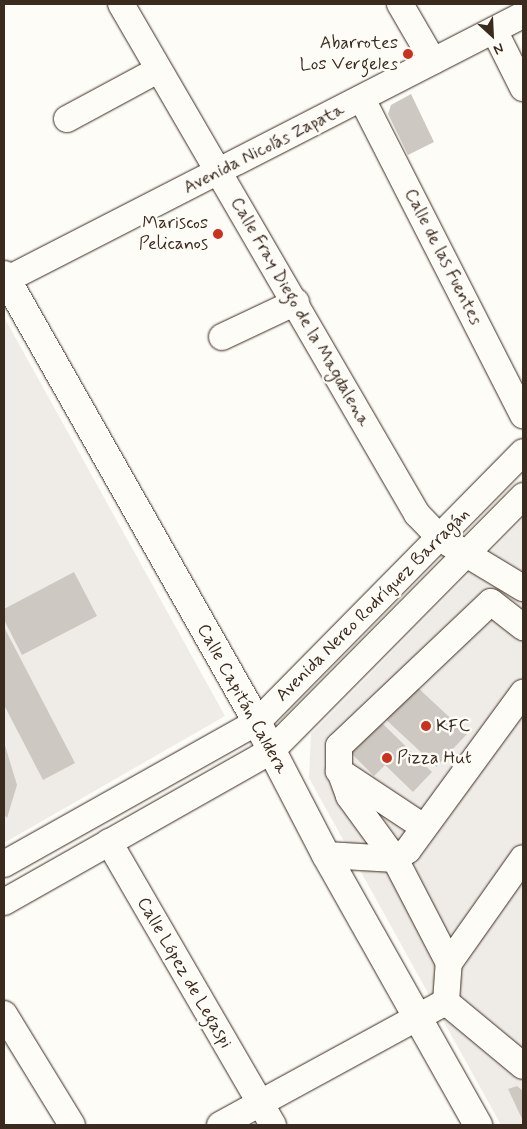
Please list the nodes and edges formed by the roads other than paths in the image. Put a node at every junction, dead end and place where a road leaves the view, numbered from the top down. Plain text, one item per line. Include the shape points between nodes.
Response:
1 (120, 4) edge
2 (400, 4) edge
3 (523, 15) edge
4 (494, 30) junction
5 (433, 61) junction
6 (158, 70) junction
7 (523, 88) edge
8 (362, 99) junction
9 (66, 119) dead end
10 (218, 174) junction
11 (5, 278) edge
12 (296, 302) junction
13 (222, 336) dead end
14 (523, 415) edge
15 (523, 452) edge
16 (523, 496) edge
17 (440, 538) junction
18 (465, 554) junction
19 (523, 588) edge
20 (523, 627) edge
21 (523, 693) edge
22 (257, 722) junction
23 (271, 751) junction
24 (340, 771) junction
25 (422, 826) junction
26 (109, 842) junction
27 (326, 855) junction
28 (523, 858) edge
29 (395, 859) junction
30 (4, 864) edge
31 (4, 902) edge
32 (449, 963) junction
33 (446, 1002) junction
34 (4, 1014) edge
35 (416, 1019) junction
36 (523, 1066) edge
37 (266, 1114) edge
38 (72, 1125) edge
39 (220, 1125) edge
40 (478, 1125) edge

1 - 6 street, Calle Fray Diego de la Magdalena
2 - 5 street
3 - 4 street, Avenida Nicolás Zapata
4 - 5 street, Avenida Nicolás Zapata
4 - 7 street
5 - 8 street, Avenida Nicolás Zapata
6 - 9 street
6 - 10 street, Calle Fray Diego de la Magdalena
8 - 10 street, Avenida Nicolás Zapata
8 - 14 street, Calle de las Fuentes
10 - 11 street, Avenida Nicolás Zapata
10 - 12 street, Calle Fray Diego de la Magdalena
11 - 22 main road, Calle Capitán Caldera
12 - 13 street
12 - 17 street, Calle Fray Diego de la Magdalena via 417,514
15 - 17 street, Avenida Nereo Rodríguez Barragán
16 - 18 street, Avenida Nereo Rodríguez Barragán
17 - 18 street, Calle Fray Diego de la Magdalena
17 - 22 street, Avenida Nereo Rodríguez Barragán
18 - 19 street, Calle Fray Diego de la Magdalena via 500,571
18 - 23 street, Avenida Nereo Rodríguez Barragán
20 - 24 street via 491,602 339,746
21 - 25 street
22 - 23 main road, Calle Capitán Caldera
22 - 30 street, Avenida Nereo Rodríguez Barragán
23 - 26 street, Avenida Nereo Rodríguez Barragán
23 - 27 main road, Calle Capitán Caldera
24 - 25 street
24 - 29 street via 349,796
25 - 29 street via 408,850
26 - 31 street, Avenida Nereo Rodríguez Barragán
26 - 37 street, Calle López de Legaspi
27 - 29 street
27 - 35 main road, Calle Capitán Caldera
28 - 32 street
29 - 32 street
32 - 33 street
33 - 35 street
33 - 36 street
34 - 38 street
35 - 37 street
35 - 40 main road, Calle Capitán Caldera
37 - 39 street

